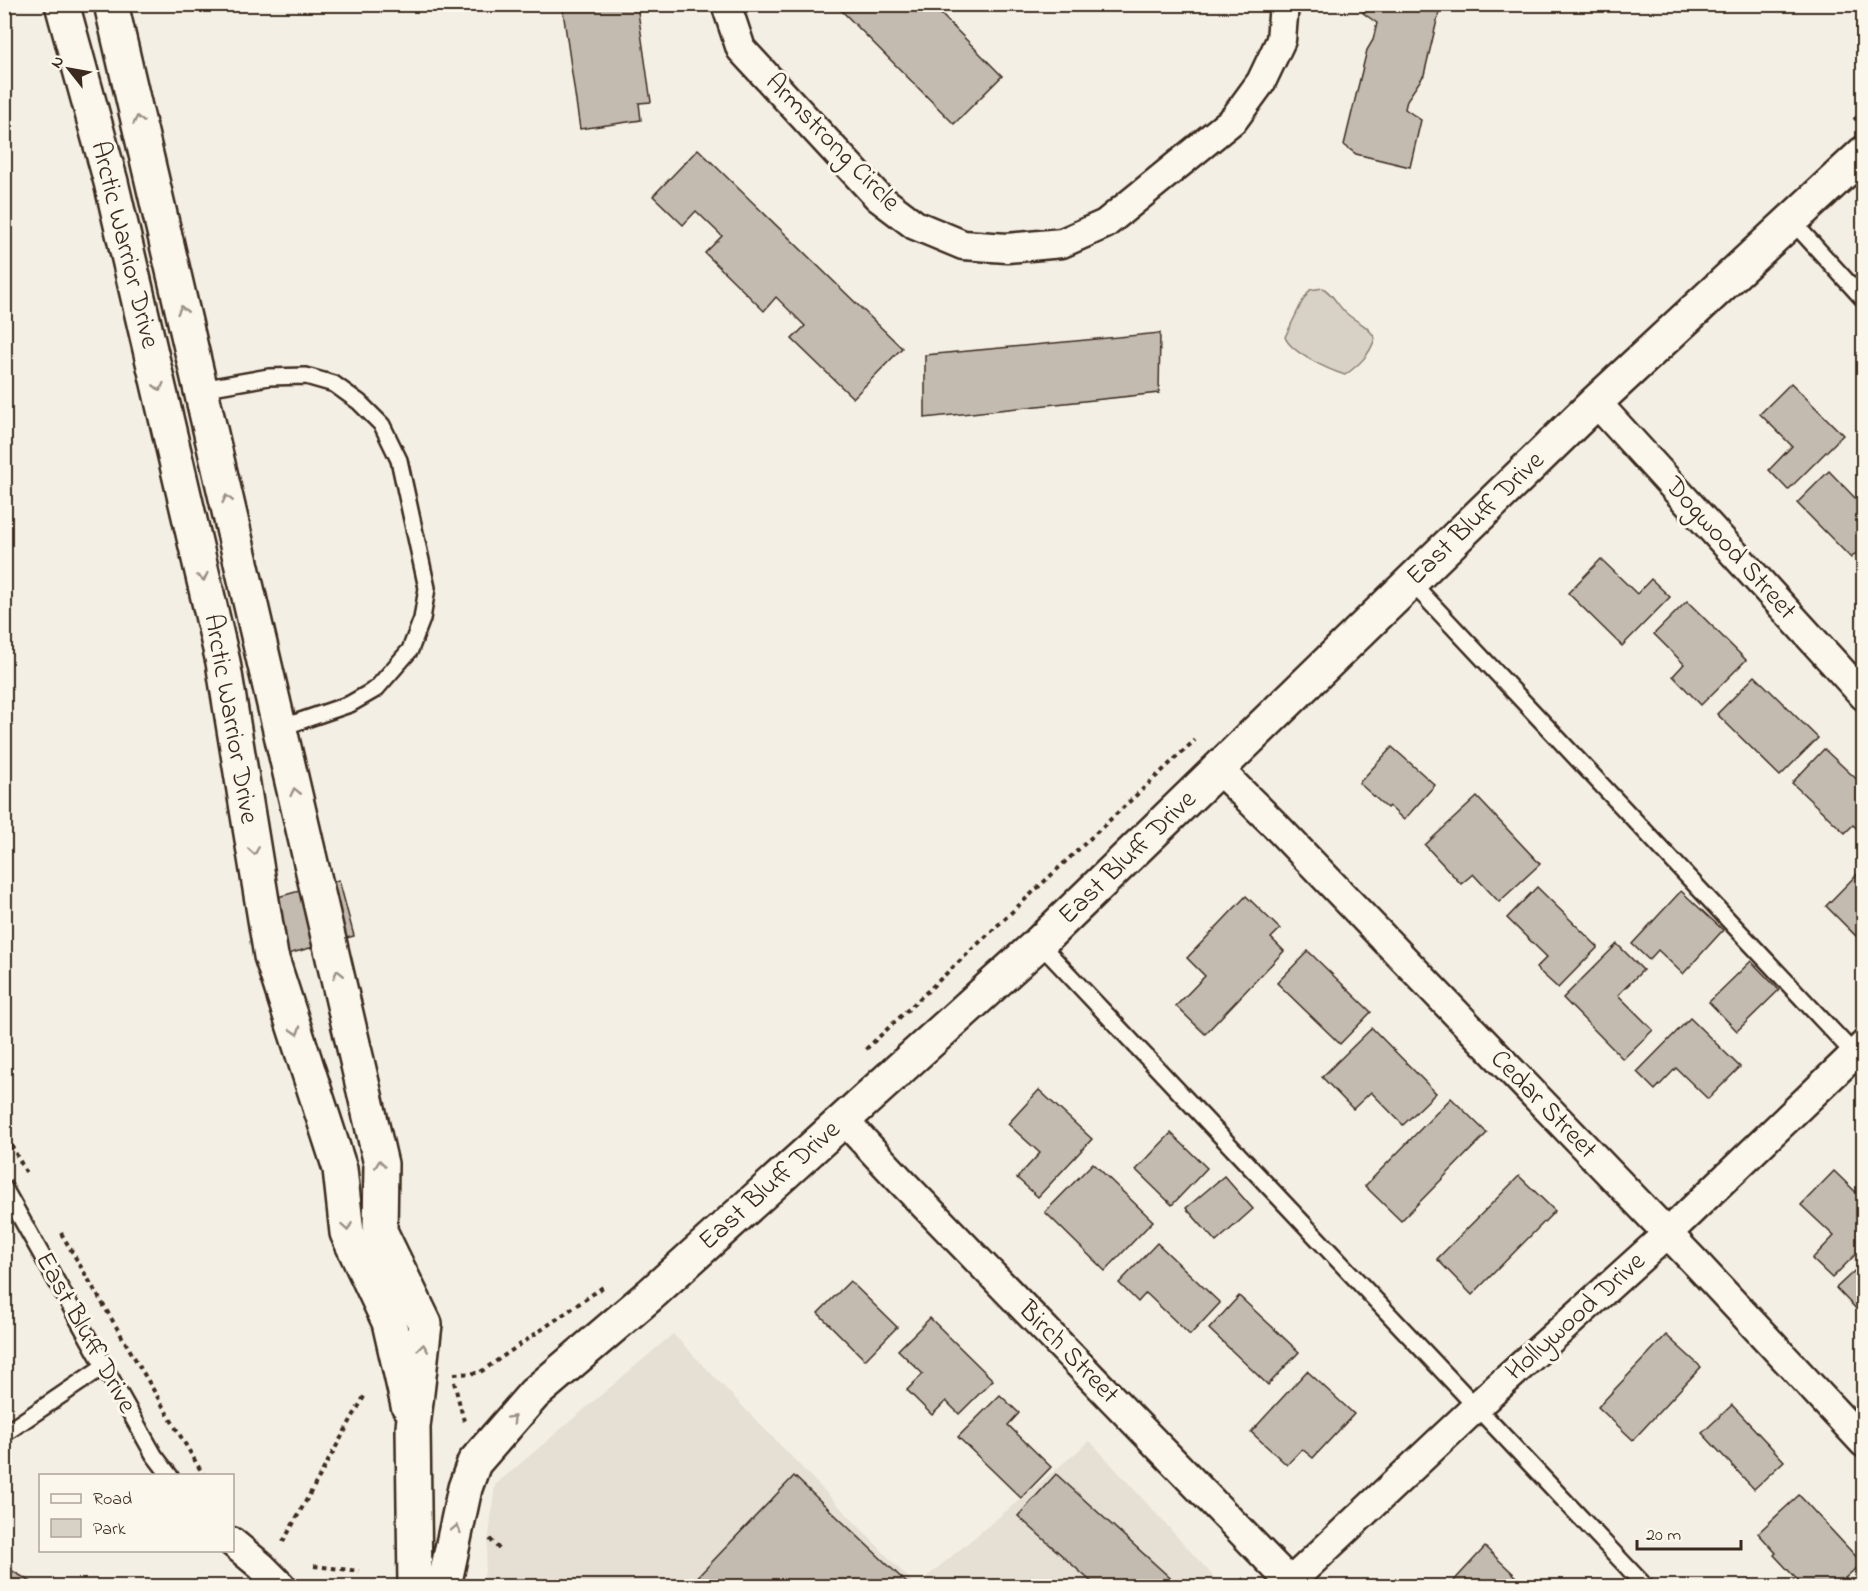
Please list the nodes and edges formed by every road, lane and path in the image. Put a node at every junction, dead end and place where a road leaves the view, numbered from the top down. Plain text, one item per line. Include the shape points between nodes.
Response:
1 (62, 4) edge
2 (111, 4) edge
3 (726, 4) edge
4 (1284, 4) edge
5 (1863, 110) edge
6 (1855, 140) edge
7 (1791, 220) junction
8 (1863, 300) edge
9 (201, 389) junction
10 (1596, 402) junction
11 (1411, 582) junction
12 (1863, 696) edge
13 (280, 728) junction
14 (1200, 735) dead end
15 (1219, 770) junction
16 (1039, 943) junction
17 (1860, 1054) edge
18 (859, 1056) dead end
19 (4, 1119) edge
20 (843, 1119) junction
21 (32, 1182) dead end
22 (4, 1188) edge
23 (61, 1231) dead end
24 (1667, 1234) junction
25 (603, 1286) dead end
26 (104, 1366) junction
27 (452, 1374) dead end
28 (366, 1393) dead end
29 (1476, 1407) junction
30 (413, 1427) junction
31 (4, 1434) edge
32 (1863, 1443) edge
33 (168, 1474) edge
34 (203, 1474) edge
35 (234, 1544) edge
36 (280, 1548) dead end
37 (314, 1566) dead end
38 (359, 1572) dead end
39 (1290, 1585) edge
40 (281, 1587) edge
41 (415, 1587) edge
42 (444, 1587) edge
43 (1645, 1587) edge

1 -> 30 main road, Arctic Warrior Drive via 111,182 223,662 271,956 340,1169 347,1233 389,1322
9 -> 2 main road, Arctic Warrior Drive
3 - 4 street, Armstrong Circle via 741,49 878,197 915,225 963,245 1007,248 1062,243 1105,224 1234,119 1261,82 1281,40
5 - 6 path
6 - 7 main road, East Bluff Drive
7 - 8 lane
7 - 10 main road, East Bluff Drive
13 -> 9 main road, Arctic Warrior Drive
9 - 13 lane via 288,376 306,376 334,384 360,402 382,425 399,460 427,588 422,619 410,650 376,689 350,704
10 - 11 main road, East Bluff Drive
10 - 12 street, Dogwood Street
11 - 15 main road, East Bluff Drive
11 - 17 lane
30 -> 13 main road, Arctic Warrior Drive via 425,1324 380,1231 381,1164
14 - 18 path
15 - 16 main road, East Bluff Drive
15 - 24 street, Cedar Street
16 - 20 main road, East Bluff Drive
16 - 29 lane
17 - 24 street, Hollywood Drive
19 - 21 path via 10,1143
20 - 39 street, Birch Street
42 -> 20 main road, East Bluff Drive via 474,1463 501,1430 534,1394 650,1296
22 - 26 lane, East Bluff Drive
23 - 34 path
24 - 29 street, Hollywood Drive
24 - 32 street, Cedar Street
25 - 27 path via 479,1373
26 - 31 lane
26 - 33 lane, East Bluff Drive
28 - 36 path
29 - 39 street, Hollywood Drive
29 - 43 lane
30 - 41 main road, Arctic Warrior Drive
35 - 40 street
37 - 38 path

